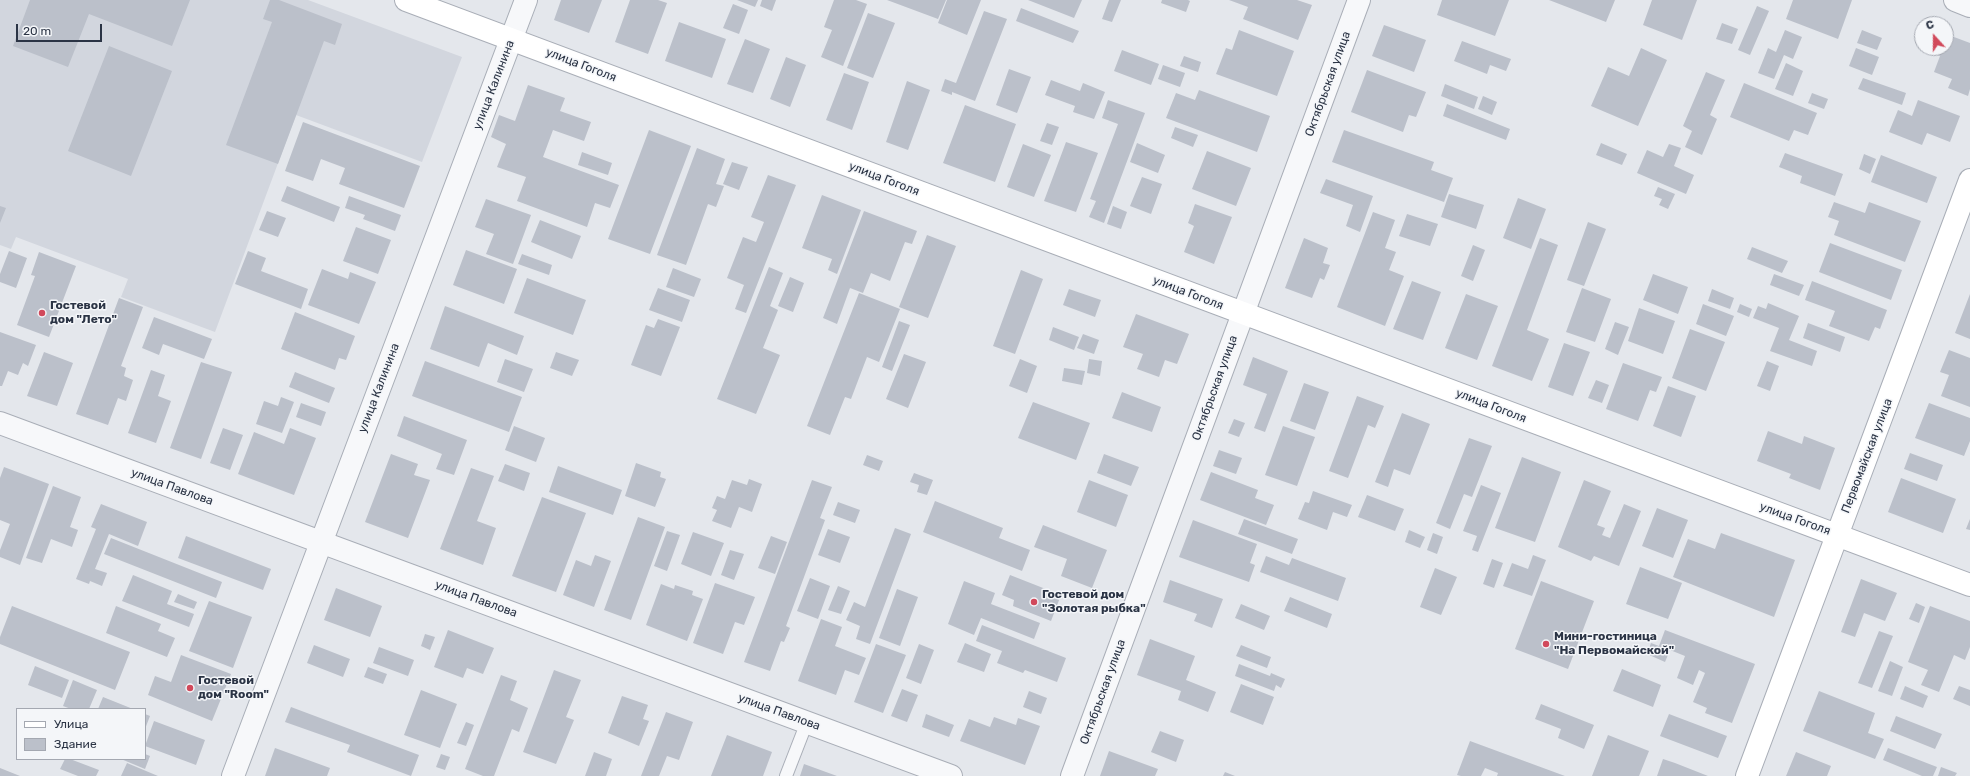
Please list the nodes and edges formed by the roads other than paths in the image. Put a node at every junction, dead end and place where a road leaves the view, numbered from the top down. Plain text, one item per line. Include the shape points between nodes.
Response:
1 (406, 0) edge
2 (526, 0) edge
3 (1359, 0) edge
4 (1955, 0) edge
5 (1970, 6) edge
6 (511, 39) junction
7 (1970, 180) edge
8 (1243, 313) junction
9 (0, 423) edge
10 (1837, 535) junction
11 (321, 542) junction
12 (1970, 585) edge
13 (807, 722) junction
14 (233, 776) edge
15 (786, 776) edge
16 (951, 776) edge
17 (1072, 776) edge
18 (1747, 776) edge

1 - 6 street, улица Гоголя
2 - 6 street, улица Калинина
3 - 8 street, Октябрьская улица
4 - 5 street
6 - 8 street, улица Гоголя
6 - 11 street, улица Калинина
7 - 10 street, Первомайская улица
8 - 10 street, улица Гоголя
8 - 17 street, Октябрьская улица
9 - 11 street, улица Павлова
10 - 12 street, улица Гоголя
10 - 18 street, Первомайская улица
11 - 13 street, улица Павлова
11 - 14 street, улица Калинина
13 - 15 lane
13 - 16 street, улица Павлова

